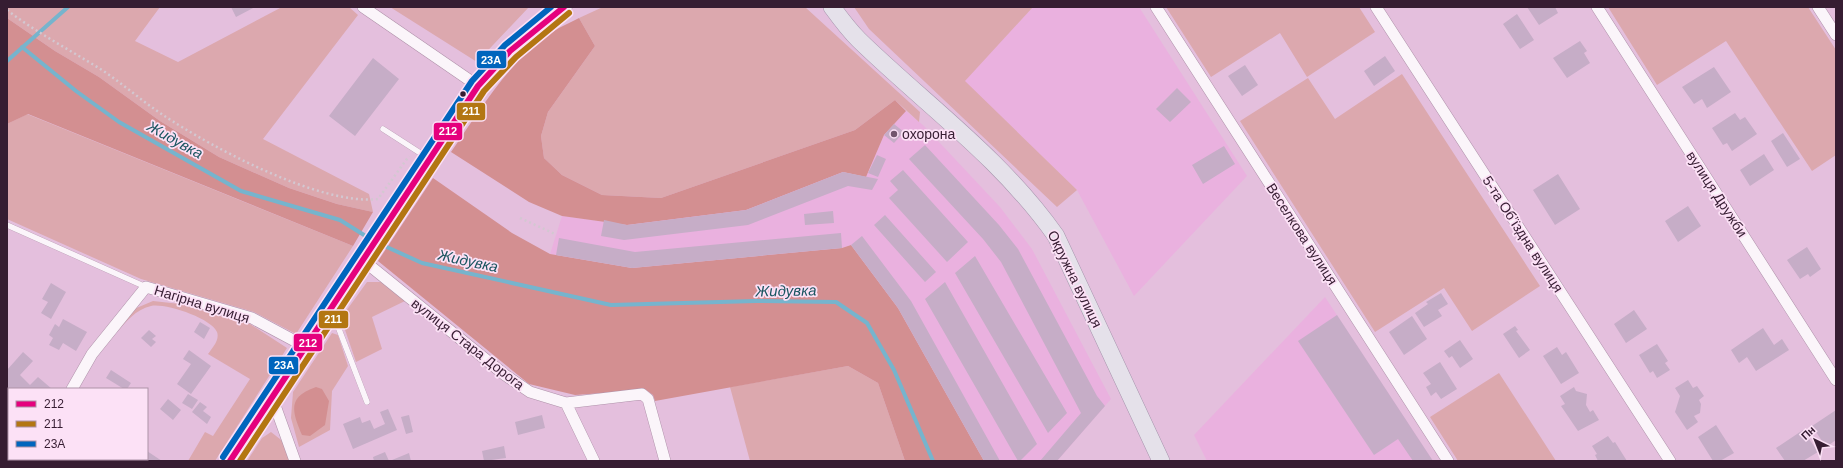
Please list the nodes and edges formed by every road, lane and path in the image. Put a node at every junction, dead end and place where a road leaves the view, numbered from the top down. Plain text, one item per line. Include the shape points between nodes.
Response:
1 (364, 7) edge
2 (564, 7) edge
3 (832, 7) edge
4 (1156, 7) edge
5 (1376, 7) edge
6 (1597, 7) edge
7 (1818, 7) edge
8 (7, 10) edge
9 (1836, 35) edge
10 (478, 86) junction
11 (383, 129) dead end
12 (414, 150) junction
13 (430, 160) junction
14 (520, 218) dead end
15 (7, 226) edge
16 (555, 234) dead end
17 (367, 256) junction
18 (146, 287) junction
19 (332, 309) junction
20 (306, 347) junction
21 (1836, 380) edge
22 (73, 388) edge
23 (272, 397) junction
24 (367, 402) dead end
25 (566, 403) junction
26 (230, 461) edge
27 (295, 461) edge
28 (594, 461) edge
29 (665, 461) edge
30 (1161, 461) edge
31 (1448, 461) edge
32 (1670, 461) edge

1 - 10 street
2 - 10 street via 510,51
3 - 30 main road, Окружна вулиця via 858,39 980,148 1039,211 1056,236
4 - 31 street, Веселкова вулиця
5 - 32 street, 5-та Обʼїздна вулиця
6 - 21 street, вулиця Дружби
7 - 9 street
8 - 12 path via 222,151 292,182 338,197 378,199
10 - 13 street
11 - 12 lane
12 - 13 lane
13 - 17 street
14 - 16 path
15 - 18 lane
17 - 19 street
17 - 25 street, вулиця Стара Дорога via 512,380 530,392
18 - 20 street, Нагірна вулиця via 252,318
18 - 22 street, Нагірна вулиця via 92,354
19 - 20 street
19 - 24 lane
20 - 23 street
23 - 26 street
23 - 27 street
25 - 28 street
25 - 29 street via 642,394 648,399

